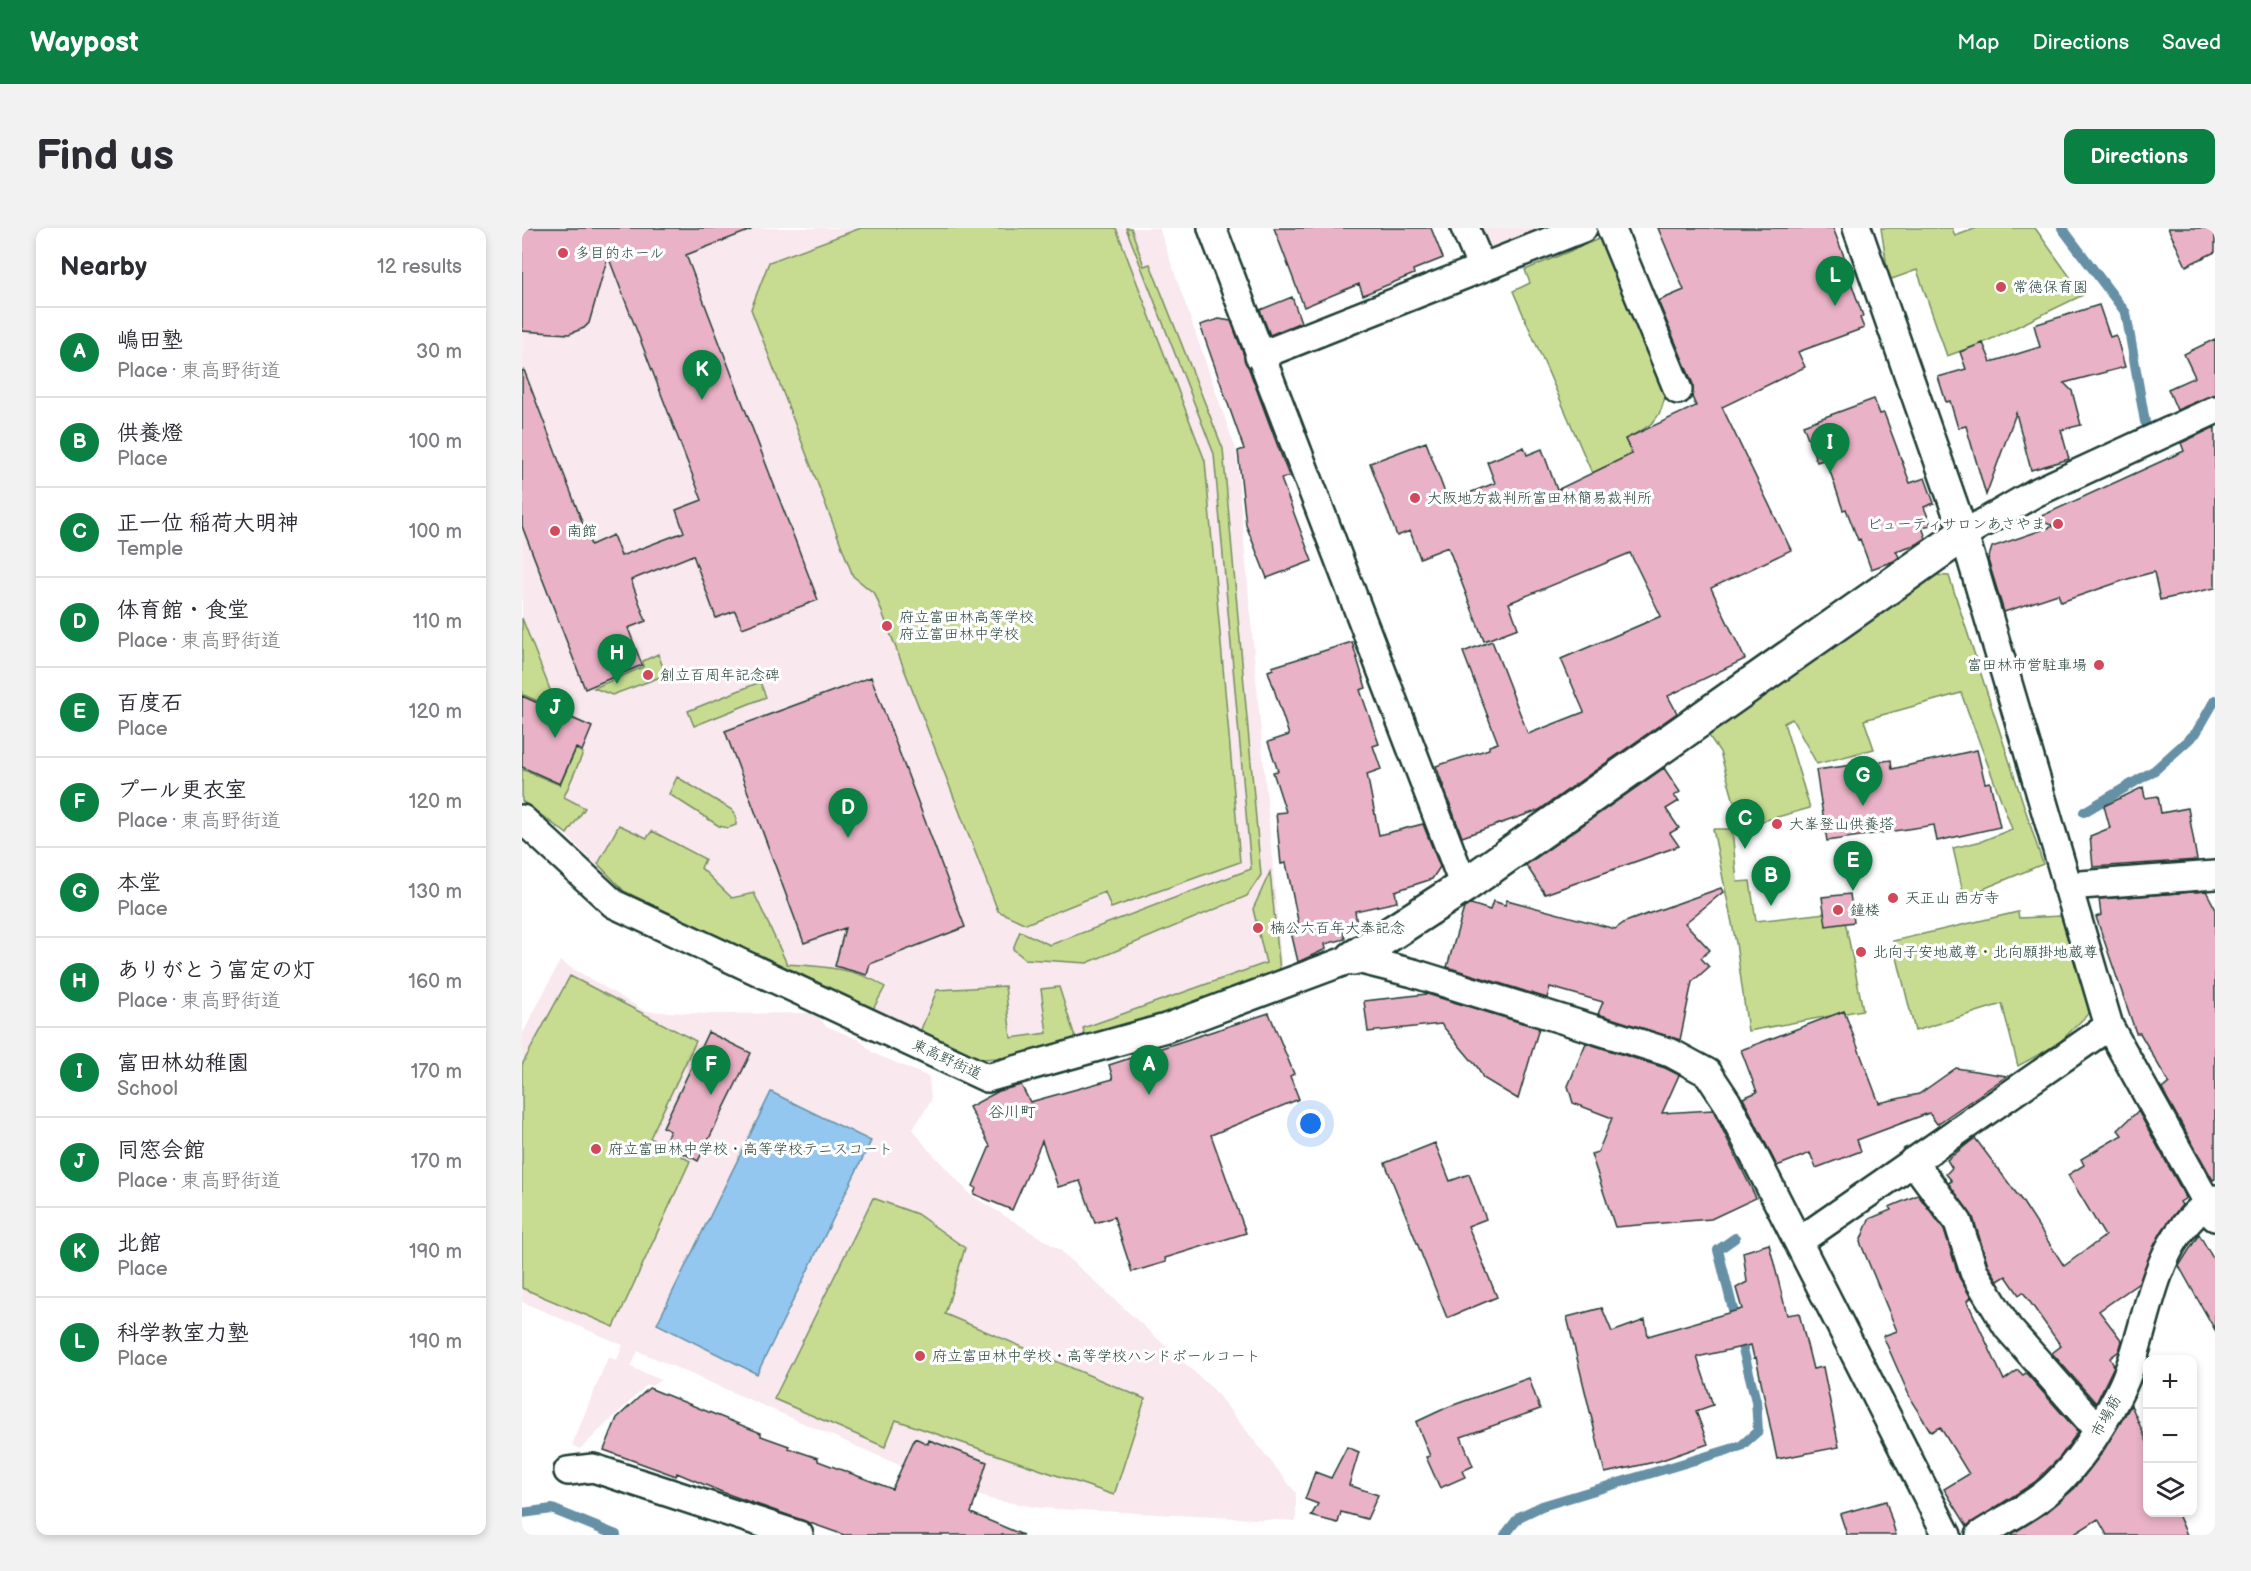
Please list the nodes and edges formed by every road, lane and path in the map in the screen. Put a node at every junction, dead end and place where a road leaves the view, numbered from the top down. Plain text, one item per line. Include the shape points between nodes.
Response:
1 (1212, 228) edge
2 (1465, 228) edge
3 (1582, 228) edge
4 (1611, 228) edge
5 (1857, 228) edge
6 (1482, 268) junction
7 (1259, 356) junction
8 (1678, 390) dead end
9 (2215, 410) edge
10 (1964, 534) junction
11 (522, 819) edge
12 (2215, 875) edge
13 (1464, 886) junction
14 (2067, 886) junction
15 (1353, 958) junction
16 (2109, 1026) junction
17 (1913, 1161) junction
18 (2212, 1207) edge
19 (1798, 1242) junction
20 (2098, 1430) junction
21 (568, 1471) dead end
22 (799, 1535) edge
23 (1947, 1535) edge
24 (1980, 1535) edge

1 - 7 street
2 - 6 street
3 - 6 street
4 - 8 street
5 - 10 street
6 - 7 street
7 - 13 street
9 - 10 street via 2035,493
10 - 13 street
10 - 14 street
11 - 15 street, 東高野街道 via 614,904 987,1078 1166,1028
12 - 14 street
13 - 15 street
14 - 16 street
15 - 19 street via 1671,1053 1708,1073 1727,1101
16 - 17 street
16 - 18 street
17 - 19 street
17 - 20 street via 1958,1222 1974,1272 2008,1328
18 - 20 street, 市場筋 via 2183,1229 2163,1258 2136,1354
19 - 23 street
20 - 24 street, 市場筋 via 2052,1488
21 - 22 street via 592,1468

